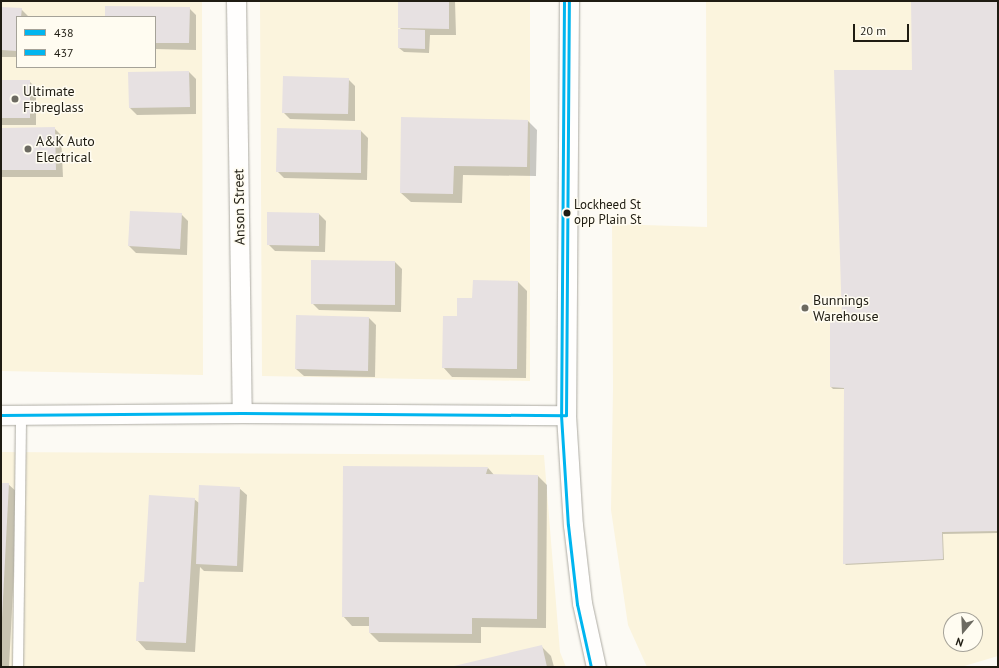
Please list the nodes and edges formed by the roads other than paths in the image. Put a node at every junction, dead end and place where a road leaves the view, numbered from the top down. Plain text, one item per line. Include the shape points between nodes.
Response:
1 (236, 1) edge
2 (569, 1) edge
3 (242, 412) junction
4 (1, 415) edge
5 (21, 415) junction
6 (566, 415) junction
7 (18, 667) edge
8 (596, 667) edge

1 - 3 street, Anson Street
2 - 6 street
3 - 5 street
3 - 6 street
4 - 5 street
5 - 7 lane
6 - 8 street via 573,525 582,603

